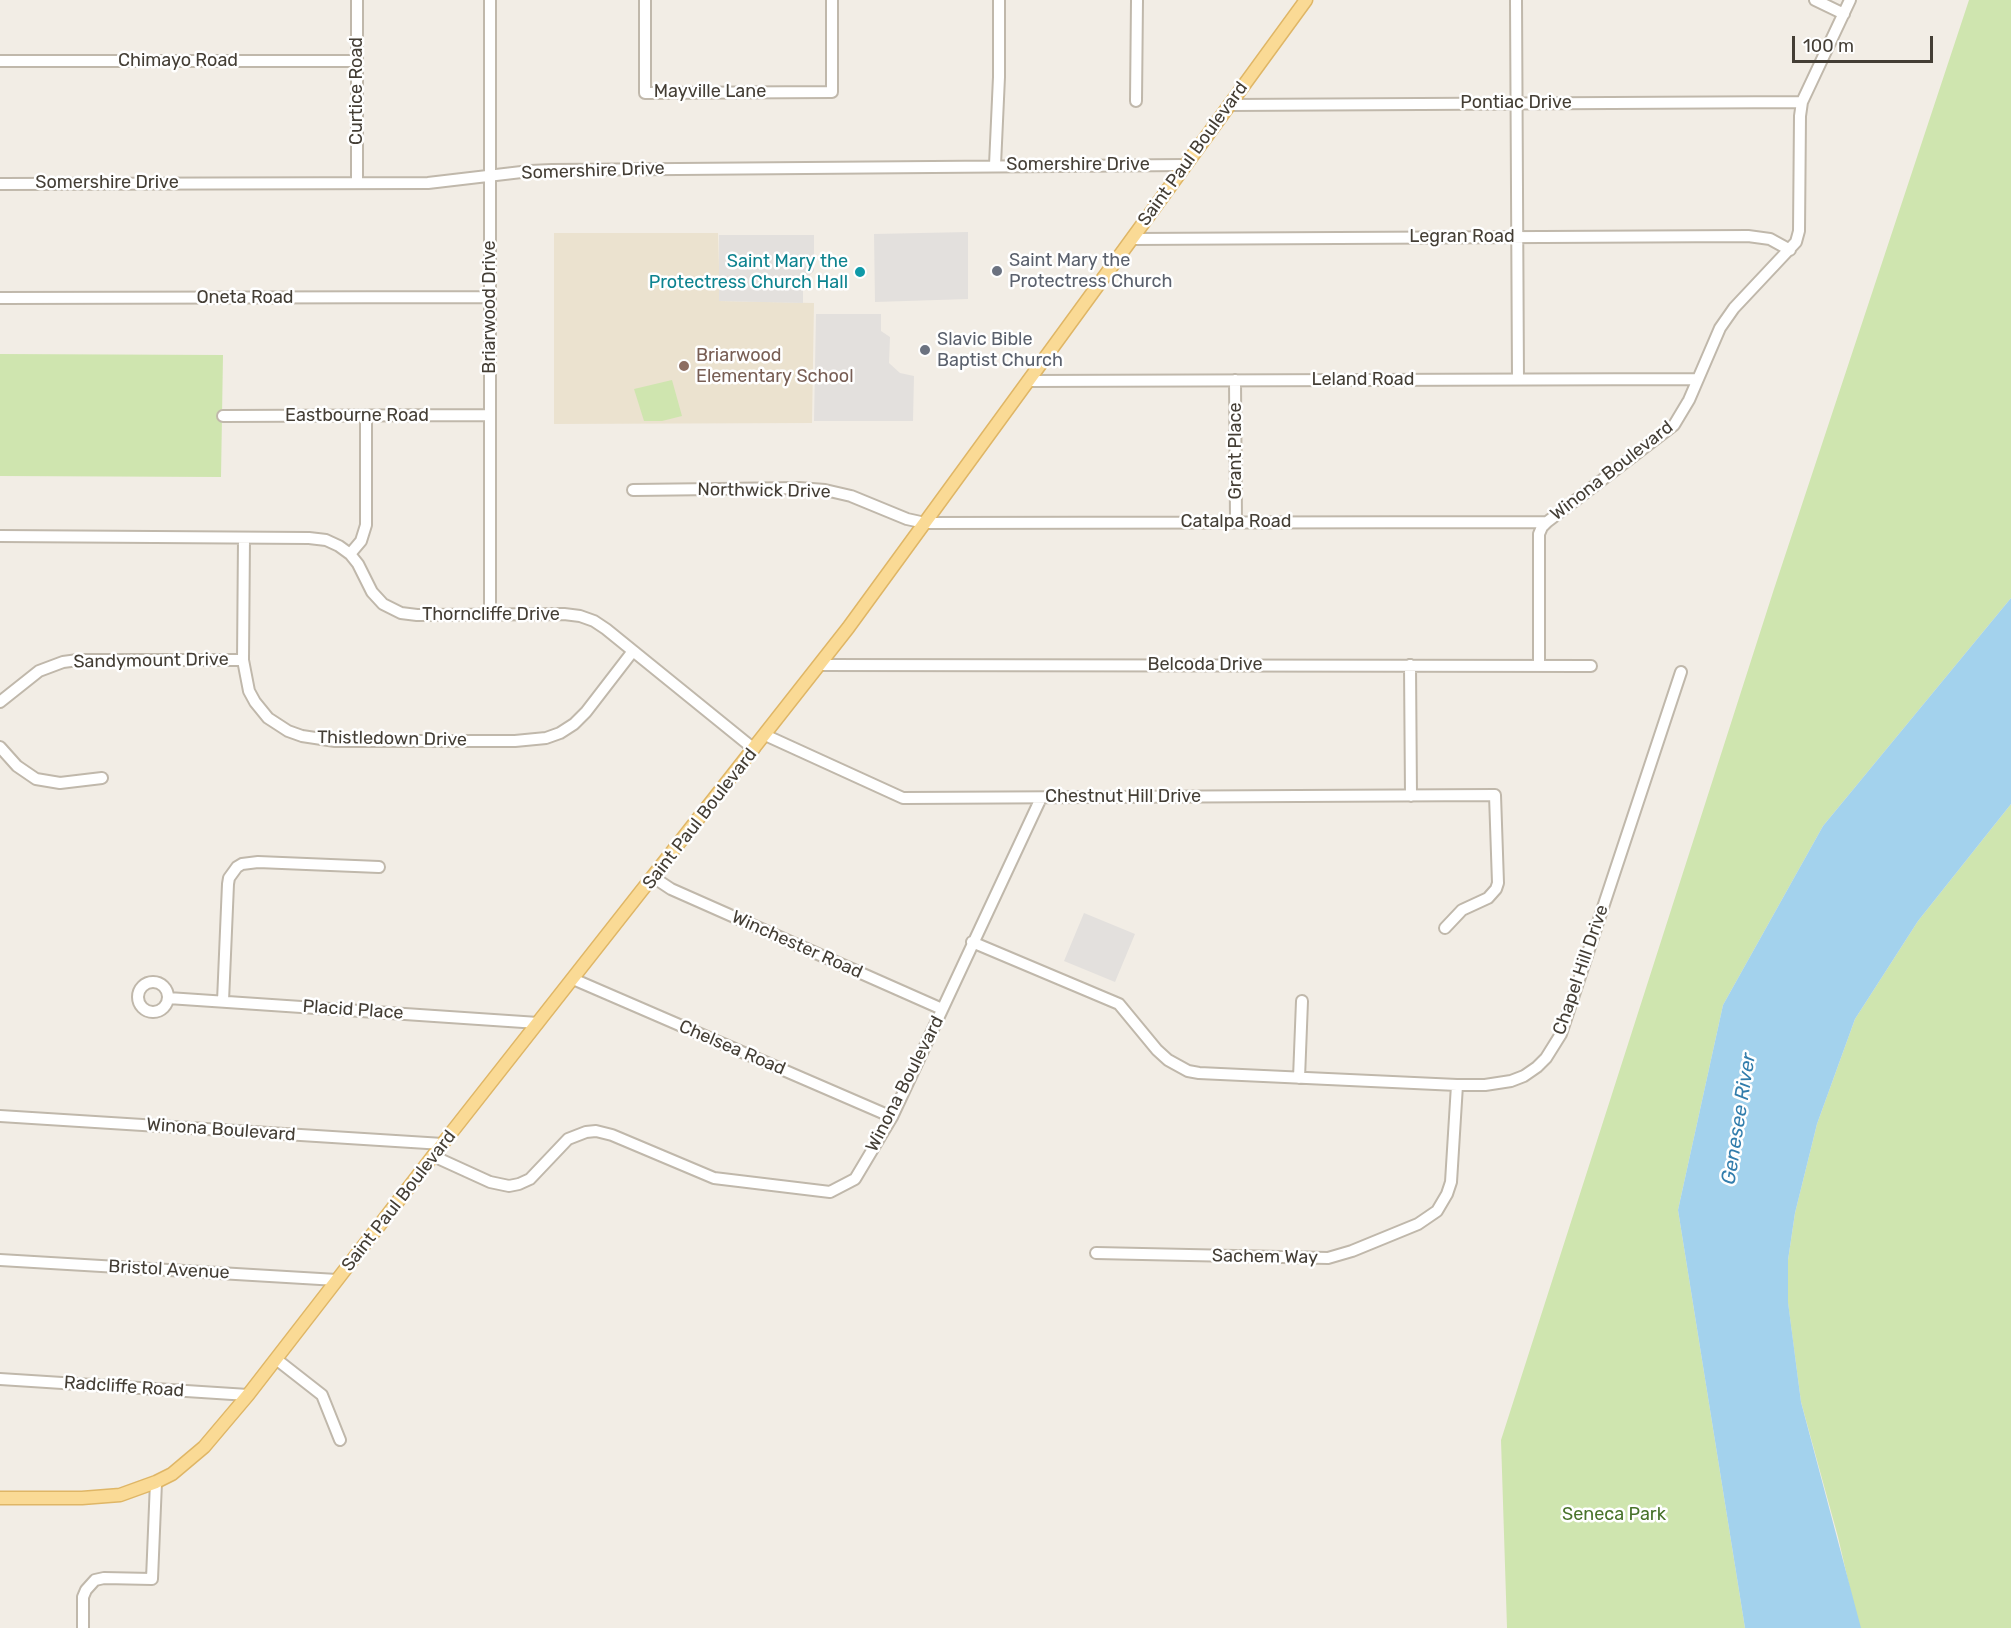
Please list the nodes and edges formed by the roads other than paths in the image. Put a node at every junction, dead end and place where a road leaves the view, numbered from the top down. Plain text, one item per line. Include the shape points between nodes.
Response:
1 (357, 0) edge
2 (490, 0) edge
3 (645, 0) edge
4 (832, 0) edge
5 (999, 0) edge
6 (1137, 0) edge
7 (1306, 0) edge
8 (1516, 0) edge
9 (1815, 0) edge
10 (1850, 0) edge
11 (1844, 14) junction
12 (0, 61) edge
13 (357, 61) junction
14 (1136, 101) dead end
15 (1802, 102) junction
16 (1515, 103) junction
17 (1229, 105) junction
18 (995, 165) junction
19 (1186, 165) junction
20 (491, 176) junction
21 (357, 183) junction
22 (0, 184) edge
23 (1516, 237) junction
24 (1132, 239) junction
25 (1790, 250) junction
26 (490, 297) junction
27 (0, 298) edge
28 (1518, 379) junction
29 (1698, 379) junction
30 (1235, 380) junction
31 (1028, 381) junction
32 (490, 415) junction
33 (223, 416) dead end
34 (366, 416) junction
35 (633, 490) dead end
36 (1236, 522) junction
37 (1547, 522) junction
38 (925, 523) junction
39 (0, 536) edge
40 (244, 538) junction
41 (350, 554) junction
42 (490, 614) junction
43 (633, 651) junction
44 (243, 660) junction
45 (819, 664) junction
46 (1410, 665) junction
47 (1539, 666) junction
48 (1591, 666) dead end
49 (1681, 672) dead end
50 (0, 702) edge
51 (765, 735) junction
52 (0, 747) edge
53 (754, 749) junction
54 (102, 778) dead end
55 (1411, 796) junction
56 (1041, 798) junction
57 (379, 867) dead end
58 (653, 878) junction
59 (1445, 928) dead end
60 (972, 942) junction
61 (573, 979) junction
62 (168, 998) dead end
63 (223, 1001) junction
64 (1302, 1001) dead end
65 (942, 1009) junction
66 (538, 1023) junction
67 (1299, 1078) junction
68 (1456, 1084) junction
69 (0, 1116) edge
70 (892, 1117) junction
71 (443, 1144) junction
72 (433, 1156) junction
73 (1096, 1253) dead end
74 (0, 1260) edge
75 (337, 1281) junction
76 (276, 1359) junction
77 (0, 1379) edge
78 (248, 1395) junction
79 (340, 1440) dead end
80 (156, 1482) junction
81 (0, 1498) edge
82 (83, 1628) edge

1 - 13 street, Curtice Road
2 - 20 street, Briarwood Drive
3 - 4 street, Mayville Lane via 645,93 832,92
5 - 18 street
6 - 14 street
7 - 17 main road, Saint Paul Boulevard
8 - 16 street
9 - 11 street
10 - 11 street, Winona Boulevard
11 - 15 street, Winona Boulevard
12 - 13 street, Chimayo Road
13 - 21 street, Curtice Road
15 - 16 street, Pontiac Drive
15 - 25 street, Winona Boulevard via 1800,231
16 - 17 street, Pontiac Drive
16 - 23 street
17 - 19 main road, Saint Paul Boulevard
18 - 19 street, Somershire Drive
18 - 20 street, Somershire Drive via 552,170
19 - 24 main road, Saint Paul Boulevard
20 - 21 street, Somershire Drive via 428,183
20 - 26 street, Briarwood Drive
21 - 22 street, Somershire Drive
23 - 24 street, Legran Road
23 - 25 street, Legran Road via 1748,236 1770,239
23 - 28 street
24 - 31 main road, Saint Paul Boulevard
25 - 29 street, Winona Boulevard via 1734,308 1720,328
26 - 27 street, Oneta Road
26 - 32 street, Briarwood Drive
28 - 29 street, Leland Road
28 - 30 street, Leland Road
29 - 37 street, Winona Boulevard via 1682,413 1664,434
30 - 31 street, Leland Road
30 - 36 street, Grant Place
31 - 38 main road, Saint Paul Boulevard
32 - 34 street, Eastbourne Road
32 - 42 street, Briarwood Drive
33 - 34 street, Eastbourne Road
34 - 41 street via 366,525 361,542
35 - 38 street, Northwick Drive via 825,490
36 - 37 street, Catalpa Road
36 - 38 street, Catalpa Road
37 - 47 street, Winona Boulevard via 1539,534
38 - 45 main road, Saint Paul Boulevard
39 - 40 street, Thorncliffe Drive
40 - 41 street, Thorncliffe Drive via 326,540
40 - 44 street, Thistledown Drive
41 - 42 street, Thorncliffe Drive via 372,592 383,604 401,613
42 - 43 street, Thorncliffe Drive via 580,616 606,629
43 - 44 street, Thistledown Drive via 574,724 546,738 515,741 335,741 302,736 277,725 255,702
43 - 53 street, Thorncliffe Drive
44 - 50 street, Sandymount Drive via 63,662 39,671
45 - 46 street, Belcoda Drive
45 - 51 main road, Saint Paul Boulevard
46 - 47 street, Belcoda Drive
46 - 55 street
47 - 48 street, Belcoda Drive
49 - 68 street, Chapel Hill Drive via 1554,1047 1537,1067 1511,1081
51 - 53 main road, Saint Paul Boulevard
51 - 56 street, Chestnut Hill Drive via 903,798
52 - 54 street via 36,779 60,783
53 - 58 main road, Saint Paul Boulevard
55 - 56 street, Chestnut Hill Drive
55 - 59 street, Chestnut Hill Drive via 1495,795 1496,889 1488,898 1462,910
56 - 60 street, Winona Boulevard
57 - 63 street via 258,862 237,867 228,884
58 - 61 main road, Saint Paul Boulevard
58 - 65 street, Winchester Road
60 - 65 street, Winona Boulevard
60 - 67 street, Chapel Hill Drive via 1119,1004 1157,1050 1179,1067 1199,1073
61 - 66 main road, Saint Paul Boulevard
61 - 70 street, Chelsea Road
62 - 63 street, Placid Place
63 - 66 street, Placid Place
64 - 67 street
65 - 70 street, Winona Boulevard
66 - 71 main road, Saint Paul Boulevard
67 - 68 street, Chapel Hill Drive
68 - 73 street, Sachem Way via 1449,1188 1437,1211 1418,1224 1328,1258
69 - 71 street, Winona Boulevard
70 - 72 street, Winona Boulevard via 855,1179 830,1192 714,1178 596,1131 568,1139 530,1179 519,1184 490,1182
71 - 72 main road, Saint Paul Boulevard
72 - 75 main road, Saint Paul Boulevard
74 - 75 street, Bristol Avenue
75 - 76 main road, Saint Paul Boulevard
76 - 78 main road, Saint Paul Boulevard
76 - 79 street via 322,1395
77 - 78 street, Radcliffe Road
78 - 80 main road, Saint Paul Boulevard via 204,1447
80 - 81 main road, Saint Paul Boulevard via 102,1497
80 - 82 street via 152,1579 95,1580 83,1597

